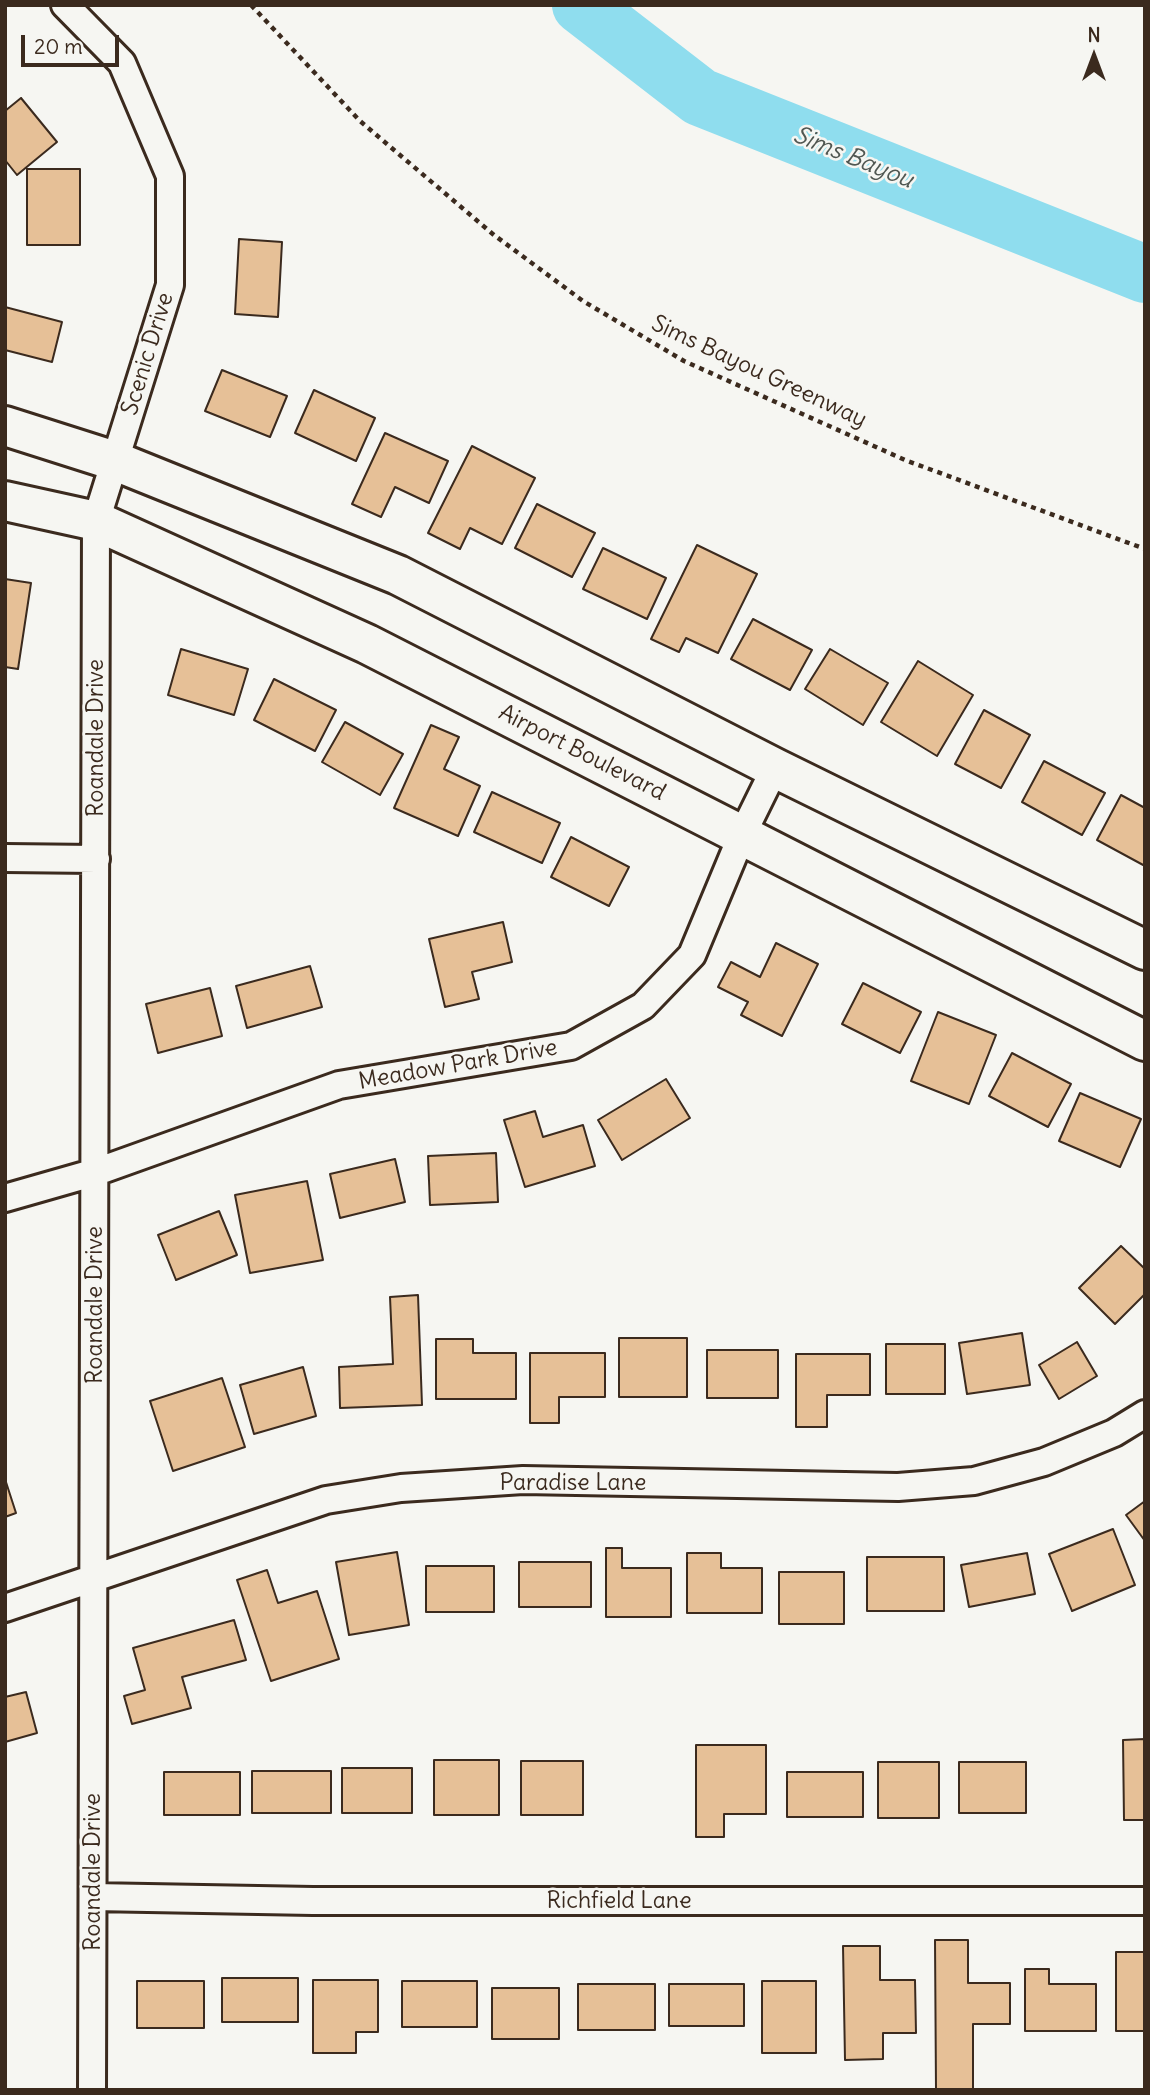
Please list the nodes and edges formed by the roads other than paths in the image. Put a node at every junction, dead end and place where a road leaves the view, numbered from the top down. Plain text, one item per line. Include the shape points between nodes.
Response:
1 (65, 5) edge
2 (5, 426) edge
3 (115, 461) junction
4 (5, 501) edge
5 (96, 521) junction
6 (775, 768) junction
7 (742, 835) junction
8 (5, 858) edge
9 (96, 859) junction
10 (1145, 950) edge
11 (1145, 1041) edge
12 (96, 1172) junction
13 (5, 1198) edge
14 (1145, 1414) edge
15 (93, 1577) junction
16 (5, 1608) edge
17 (93, 1897) junction
18 (1145, 1901) edge
19 (92, 2090) edge

1 - 3 street, Scenic Drive via 122,63 170,176 170,285
2 - 3 main road
3 - 5 street, Scenic Drive
3 - 6 main road via 398,575
4 - 5 main road, Airport Boulevard
5 - 7 main road, Airport Boulevard via 367,645
5 - 9 street, Roandale Drive
6 - 7 street, Meadow Park Drive
6 - 10 main road
7 - 11 main road, Airport Boulevard
7 - 12 street, Meadow Park Drive via 692,955 643,1006 570,1046 339,1085
8 - 9 street
9 - 12 street, Roandale Drive
12 - 13 street, Meadow Park Drive
12 - 15 street, Roandale Drive
14 - 15 street, Paradise Lane via 1114,1433 1044,1462 974,1481 898,1487 523,1480 401,1488 326,1500
15 - 16 street, Paradise Lane
15 - 17 street, Roandale Drive
17 - 18 street, Richfield Lane
17 - 19 street, Roandale Drive

